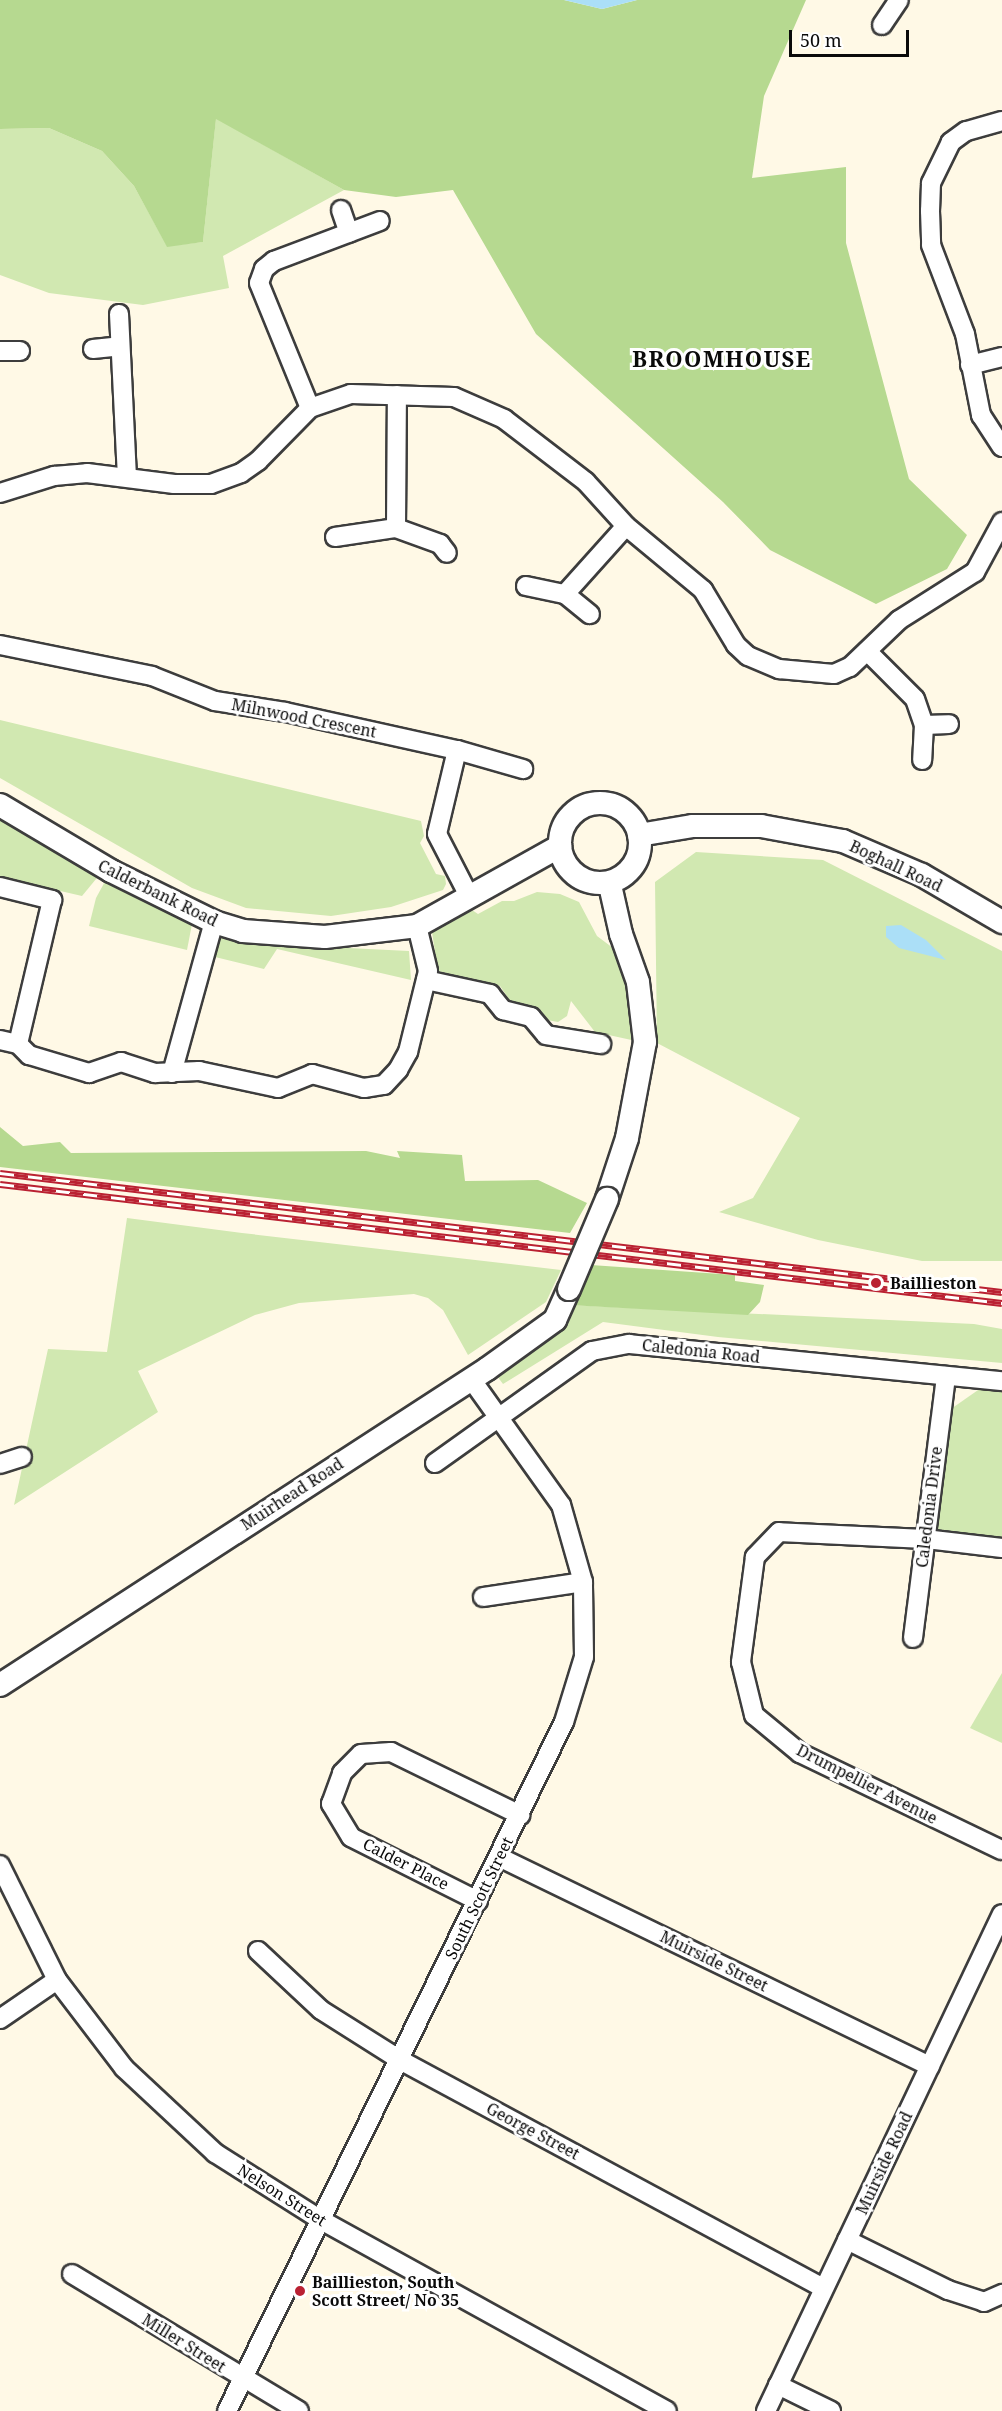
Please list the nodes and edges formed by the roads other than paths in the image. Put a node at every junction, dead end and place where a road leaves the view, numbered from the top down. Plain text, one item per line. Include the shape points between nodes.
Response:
1 (899, 0) edge
2 (882, 25) dead end
3 (1002, 121) edge
4 (341, 210) dead end
5 (380, 221) dead end
6 (349, 233) junction
7 (119, 314) dead end
8 (120, 346) junction
9 (93, 349) dead end
10 (0, 351) edge
11 (20, 351) dead end
12 (1002, 357) edge
13 (970, 365) junction
14 (397, 395) junction
15 (310, 408) junction
16 (1002, 447) edge
17 (127, 476) junction
18 (0, 493) edge
19 (1002, 522) edge
20 (626, 526) junction
21 (396, 528) junction
22 (335, 537) dead end
23 (447, 553) dead end
24 (526, 586) dead end
25 (565, 594) junction
26 (590, 614) dead end
27 (0, 645) edge
28 (867, 652) junction
29 (949, 724) dead end
30 (924, 725) junction
31 (457, 750) junction
32 (922, 760) dead end
33 (523, 770) dead end
34 (0, 805) edge
35 (639, 835) junction
36 (560, 846) junction
37 (610, 885) junction
38 (0, 887) edge
39 (470, 898) junction
40 (214, 922) junction
41 (1002, 922) edge
42 (417, 926) junction
43 (426, 980) junction
44 (0, 1040) edge
45 (18, 1044) junction
46 (601, 1044) dead end
47 (172, 1073) junction
48 (945, 1376) junction
49 (472, 1380) junction
50 (1002, 1381) edge
51 (499, 1417) junction
52 (22, 1457) dead end
53 (435, 1463) dead end
54 (0, 1464) edge
55 (925, 1539) junction
56 (1002, 1548) edge
57 (583, 1582) junction
58 (483, 1597) dead end
59 (913, 1638) dead end
60 (0, 1685) edge
61 (520, 1815) junction
62 (1002, 1850) edge
63 (499, 1857) junction
64 (0, 1865) edge
65 (478, 1901) junction
66 (1002, 1914) edge
67 (258, 1951) dead end
68 (57, 1980) junction
69 (0, 2019) edge
70 (400, 2060) junction
71 (930, 2066) junction
72 (321, 2220) junction
73 (847, 2240) junction
74 (72, 2274) dead end
75 (824, 2288) junction
76 (1002, 2294) edge
77 (243, 2379) junction
78 (778, 2385) junction
79 (227, 2411) edge
80 (298, 2411) edge
81 (667, 2411) edge
82 (766, 2411) edge
83 (831, 2411) edge

1 - 2 street
3 - 13 street via 966,131 951,142 931,183 931,245 965,334
4 - 6 street
5 - 6 street
6 - 15 street via 274,261 264,269 259,283
7 - 8 street
8 - 9 street
8 - 17 street
10 - 11 street
12 - 13 street
13 - 16 street via 981,415
14 - 15 street via 351,394
14 - 20 street via 454,397 504,419 586,482
14 - 21 street
15 - 17 street via 258,462 241,473 195,485
17 - 18 street via 54,476
19 - 28 street via 975,572 899,620
20 - 25 street
20 - 28 street via 703,590 736,645 754,660 779,669 834,674
21 - 22 street
21 - 23 street via 440,544
24 - 25 street
25 - 26 street
27 - 31 street, Milnwood Crescent via 152,676 215,701 285,712
28 - 30 street via 915,699
29 - 30 street
30 - 32 street
31 - 33 street, Milnwood Crescent
31 - 39 street via 437,834
34 - 40 street, Calderbank Road via 111,871
35 - 36 street via 632,818 622,809 596,803 572,816 563,829
35 - 37 street via 636,861
35 - 41 street, Boghall Road via 693,826 761,826 843,841 922,875
36 - 37 street via 567,867 576,875 592,883
36 - 39 street, Calderbank Road
37 - 49 street, Muirhead Road, bridge via 621,934 638,982 645,1042 627,1138 607,1199 555,1320
38 - 45 street via 52,900
39 - 42 street, Calderbank Road
40 - 42 street, Calderbank Road via 243,931 325,938
40 - 47 street
42 - 43 street via 428,970
43 - 46 street via 490,994 503,1010 531,1017 546,1035
43 - 47 street via 408,1052 384,1085 364,1088 312,1074 278,1088 199,1071
44 - 45 street
45 - 47 street via 29,1055 89,1073 121,1062 155,1073
48 - 50 street, Caledonia Road
48 - 51 street, Caledonia Road via 629,1344 592,1351
48 - 55 street, Caledonia Drive
49 - 51 street, South Scott Street
49 - 60 street, Muirhead Road
51 - 53 street, Caledonia Road
51 - 57 street, South Scott Street via 561,1505
52 - 54 street
55 - 56 street
55 - 59 street, Caledonia Drive
55 - 62 street, Drumpellier Avenue via 778,1532 755,1557 741,1662 754,1715 800,1753
57 - 58 street
57 - 61 street, South Scott Street via 584,1657 564,1722
61 - 63 street, South Scott Street
61 - 65 street, Calder Place via 391,1752 361,1754 342,1773 331,1804 351,1837
63 - 65 street, South Scott Street
63 - 71 street, Muirside Street
64 - 68 street, Nelson Street
65 - 70 street, South Scott Street
66 - 71 street, Muirside Road
67 - 70 street, George Street via 321,2010
68 - 69 street
68 - 72 street, Nelson Street via 124,2068 216,2153
70 - 72 street, South Scott Street
70 - 75 street, George Street
71 - 73 street, Muirside Road
72 - 77 street, South Scott Street
72 - 81 street, Nelson Street
73 - 75 street, Muirside Road
73 - 76 street via 975,2299 984,2302
74 - 77 street, Miller Street
75 - 78 street, Muirside Road
77 - 79 street, South Scott Street
77 - 80 street, Miller Street
78 - 82 street, Muirside Road
78 - 83 street

